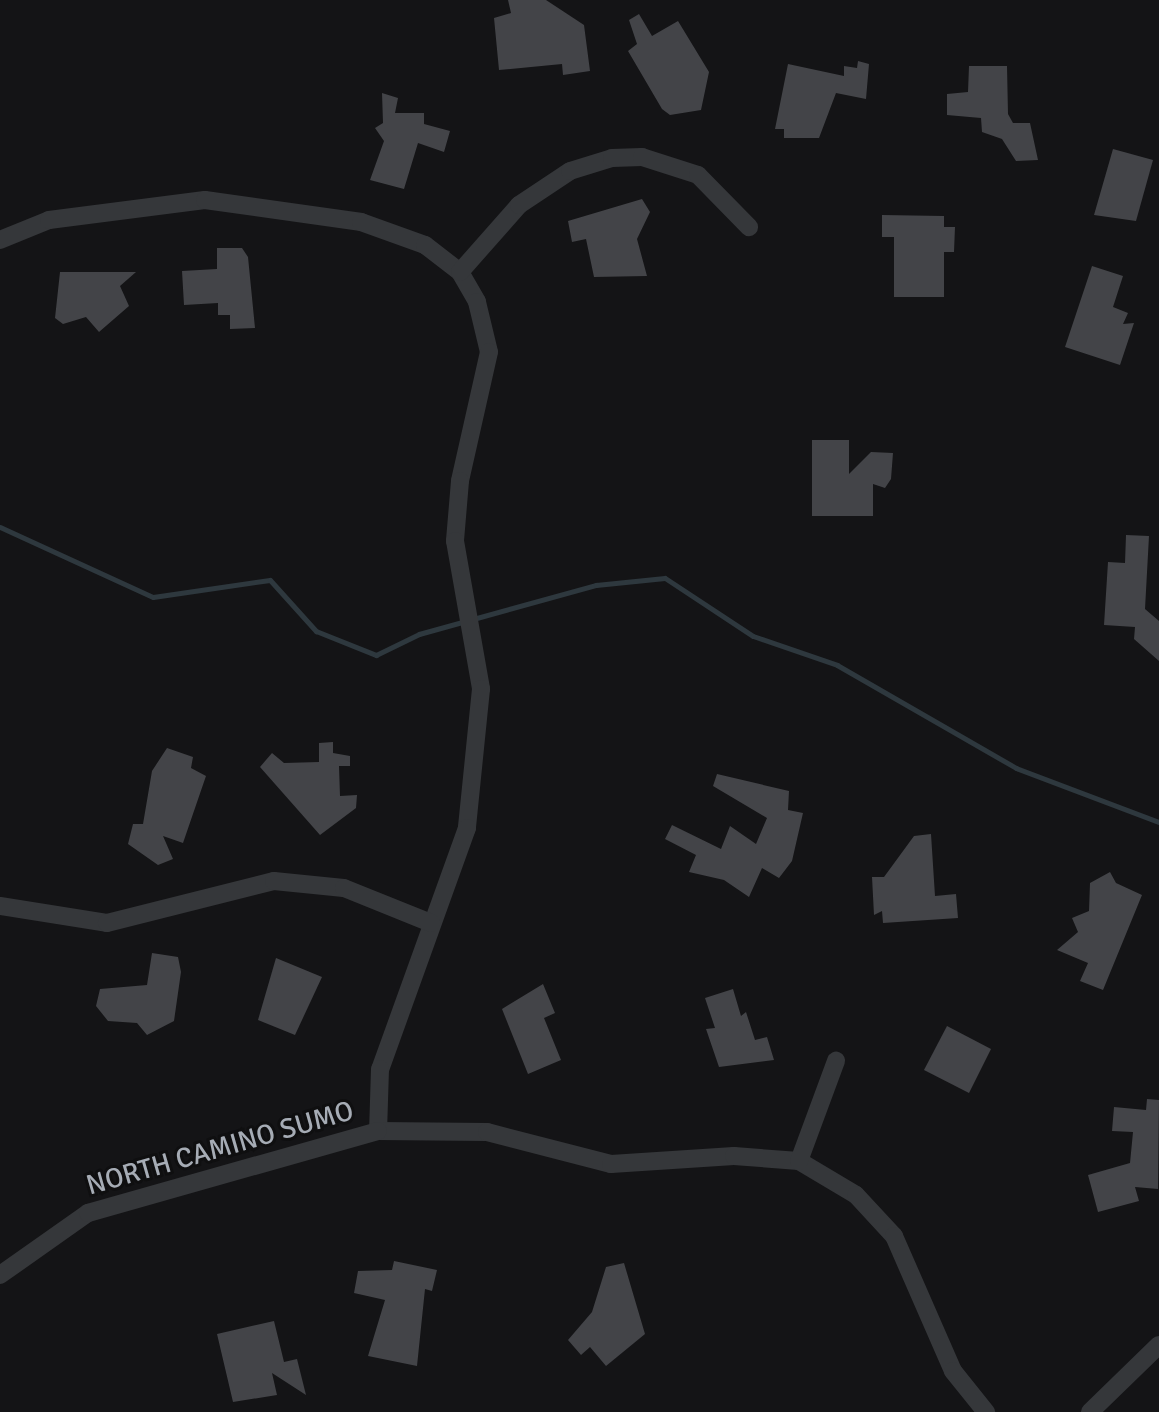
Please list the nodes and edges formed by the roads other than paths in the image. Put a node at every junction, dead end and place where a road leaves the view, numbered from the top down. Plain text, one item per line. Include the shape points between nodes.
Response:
1 (749, 227) dead end
2 (0, 240) edge
3 (460, 272) junction
4 (0, 906) edge
5 (431, 923) junction
6 (836, 1061) dead end
7 (378, 1131) junction
8 (799, 1161) junction
9 (0, 1275) edge
10 (1159, 1345) edge
11 (986, 1412) edge
12 (1090, 1412) edge

1 - 3 street via 698,175 642,157 612,158 570,171 519,205
2 - 3 street, NORTH CAMINO SUMO via 49,220 205,200 361,222 425,245
3 - 5 street, NORTH CAMINO SUMO via 477,302 489,352 460,481 455,541 481,689 467,828
4 - 5 street via 107,923 274,881 344,888
5 - 7 street, NORTH CAMINO SUMO via 380,1069
6 - 8 street
7 - 8 street, NORTH CAMINO SUMO via 487,1132 611,1164 734,1156
7 - 9 street, NORTH CAMINO SUMO via 88,1213
8 - 11 street, NORTH CAMINO SUMO via 856,1195 894,1236 953,1371
10 - 12 street

